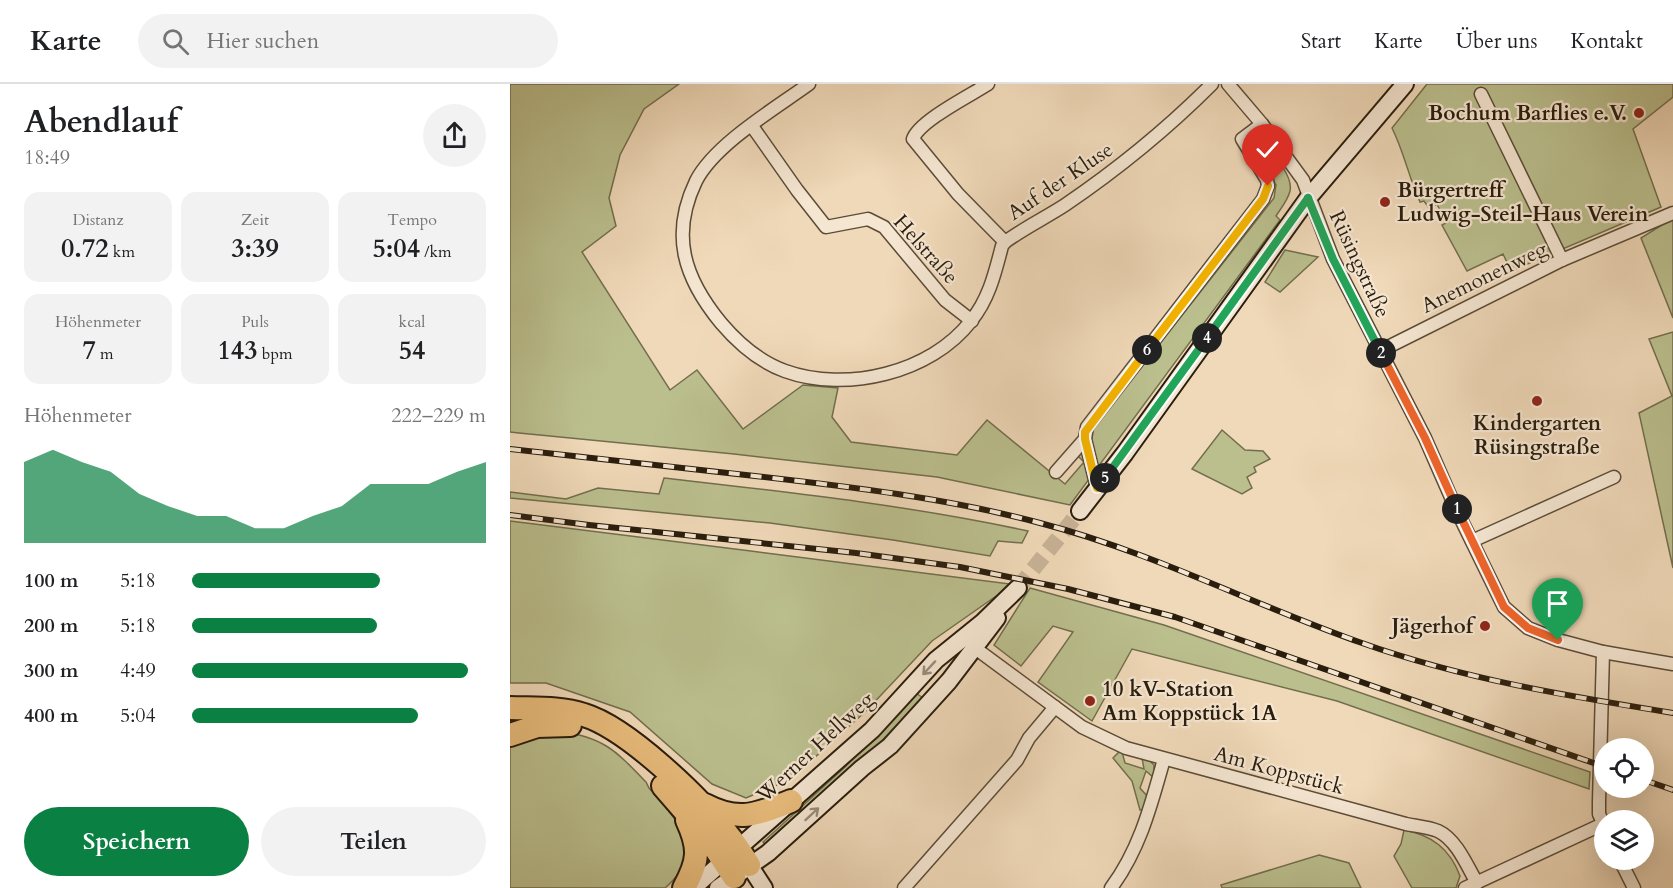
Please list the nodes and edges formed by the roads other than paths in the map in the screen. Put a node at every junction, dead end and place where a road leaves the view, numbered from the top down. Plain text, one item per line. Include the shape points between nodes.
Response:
1 (809, 84) edge
2 (988, 84) edge
3 (1212, 84) edge
4 (1228, 84) edge
5 (1399, 86) edge
6 (1481, 94) dead end
7 (1262, 124) junction
8 (752, 126) junction
9 (1309, 197) junction
10 (1673, 213) edge
11 (1005, 242) junction
12 (1563, 260) junction
13 (972, 321) junction
14 (1380, 351) junction
15 (1085, 439) junction
16 (1056, 472) dead end
17 (1614, 477) dead end
18 (1097, 488) junction
19 (1080, 511) tunnel mouth
20 (1472, 541) junction
21 (970, 642) junction
22 (1603, 652) junction
23 (1673, 664) edge
24 (1055, 707) junction
25 (510, 708) edge
26 (510, 735) edge
27 (1164, 759) junction
28 (791, 801) junction
29 (690, 805) junction
30 (1599, 810) edge
31 (1594, 830) edge
32 (1625, 870) edge
33 (734, 871) edge
34 (1471, 886) edge
35 (684, 888) edge
36 (693, 888) edge
37 (764, 888) edge
38 (904, 888) edge
39 (1111, 888) edge
40 (1634, 888) edge

1 - 8 street, Helstraße
2 - 11 street, Auf der Kluse via 927,123 913,139 958,194
3 - 11 street, Auf der Kluse via 1113,171
4 - 7 street, Rüsingstraße
5 - 9 main road
6 - 12 street
7 - 9 street, Rüsingstraße via 1303,180
7 - 15 street via 1242,139 1267,180 1263,199 1088,427
8 - 13 street, Helstraße via 826,226 868,219 884,227 945,300
8 - 13 street, Helstraße via 712,158 697,179 682,226 691,279 732,336 758,358 784,371 816,379 854,380 910,367 936,354
9 - 14 street, Rüsingstraße via 1333,259
9 - 18 main road
10 - 12 street, Anemonenweg
11 - 13 street, Helstraße via 992,283
12 - 14 street, Anemonenweg
14 - 20 street, Rüsingstraße
15 - 16 street
15 - 18 street
17 - 20 street
18 - 19 main road
20 - 22 street, Rüsingstraße via 1504,607 1518,620 1558,640
21 - 24 street, Am Koppstück
21 -> 28 main road, Werner Hellweg via 936,660 872,730
33 -> 21 main road, Werner Hellweg via 768,853 890,746 949,681
22 - 23 street, Rüsingstraße
22 - 30 street
24 - 27 street, Am Koppstück via 1098,736
24 - 38 street via 1029,738 1017,760
25 - 29 highway via 568,711 597,720 639,747
26 - 29 highway via 551,724 598,732 622,747
27 - 34 street, Am Koppstück via 1436,830 1456,846
27 - 39 street via 1141,834
28 - 29 highway via 746,816
28 - 33 main road, Werner Hellweg
29 - 33 highway via 709,839
29 - 35 highway via 697,846
31 - 34 street, Am Koppstück
32 - 40 street
33 - 36 main road, Werner Hellweg
33 - 37 main road

